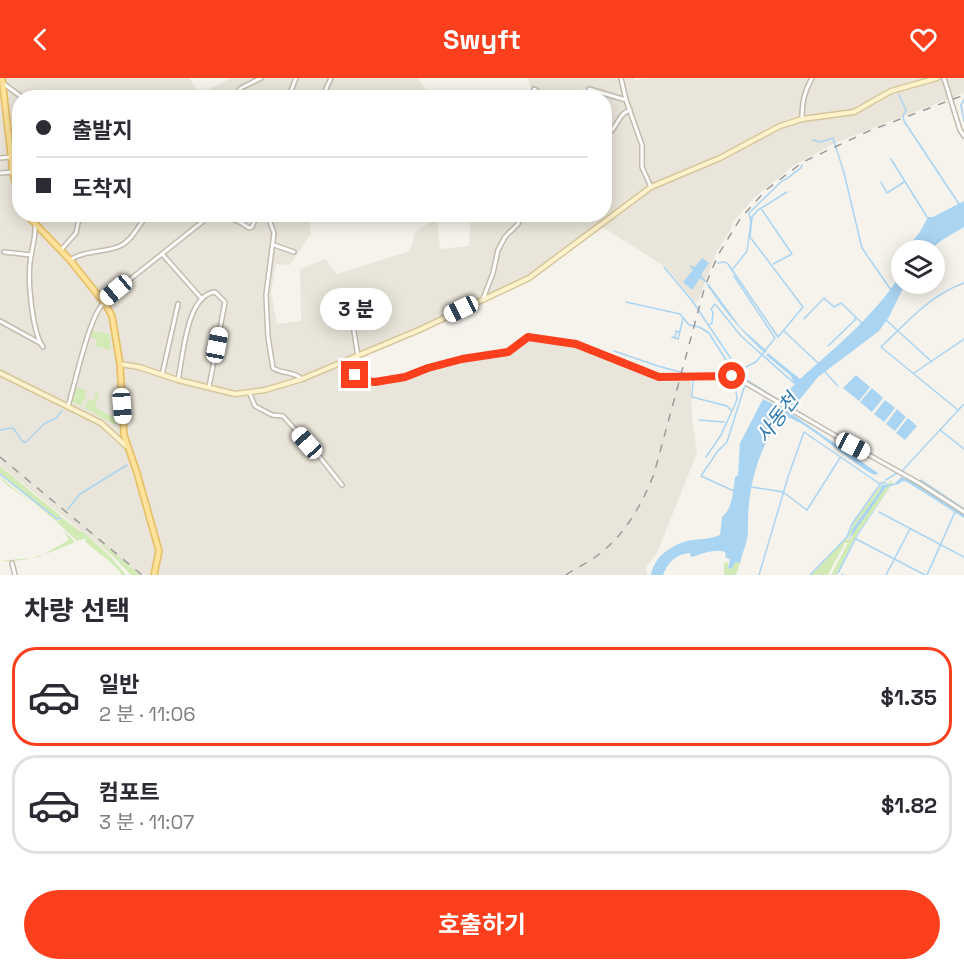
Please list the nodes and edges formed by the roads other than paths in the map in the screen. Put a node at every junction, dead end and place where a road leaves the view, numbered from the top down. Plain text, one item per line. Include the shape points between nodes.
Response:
1 (2, 78) edge
2 (261, 78) edge
3 (621, 78) edge
4 (812, 78) edge
5 (937, 78) edge
6 (944, 78) edge
7 (4, 84) junction
8 (589, 89) dead end
9 (12, 90) edge
10 (239, 90) edge
11 (592, 90) edge
12 (612, 96) edge
13 (626, 100) junction
14 (630, 110) junction
15 (802, 119) junction
16 (612, 132) edge
17 (964, 136) edge
18 (11, 157) junction
19 (0, 158) edge
20 (12, 164) edge
21 (651, 187) junction
22 (612, 217) edge
23 (32, 222) edge
24 (78, 222) edge
25 (142, 222) edge
26 (203, 222) edge
27 (240, 222) edge
28 (254, 222) edge
29 (270, 222) edge
30 (519, 222) edge
31 (605, 222) edge
32 (34, 225) junction
33 (274, 245) junction
34 (61, 250) junction
35 (4, 252) dead end
36 (294, 252) dead end
37 (31, 255) junction
38 (162, 255) junction
39 (70, 260) junction
40 (345, 297) dead end
41 (202, 299) junction
42 (483, 299) junction
43 (104, 302) junction
44 (178, 304) dead end
45 (0, 321) edge
46 (357, 357) junction
47 (120, 364) junction
48 (0, 373) edge
49 (162, 375) junction
50 (302, 379) junction
51 (178, 380) junction
52 (209, 388) junction
53 (250, 394) junction
54 (68, 406) junction
55 (126, 446) junction
56 (342, 485) dead end
57 (964, 512) edge
58 (12, 563) dead end
59 (15, 575) edge
60 (154, 575) edge

1 - 7 main road
2 - 10 street
3 - 13 street
4 - 15 street via 804,92
5 - 15 main road via 891,91 854,112
6 - 17 street
7 - 9 street
7 - 18 main road
8 - 11 street
12 - 13 street
13 - 14 street
14 - 16 street via 622,113
14 - 21 street via 642,145 642,167
15 - 21 main road
18 - 19 street
18 - 20 main road
21 - 22 main road
23 - 32 main road
24 - 34 street via 76,233
25 - 39 street via 119,246
26 - 38 street
27 - 28 street via 249,228
29 - 33 street
30 - 42 street via 498,250
31 - 42 main road via 539,272
32 - 34 main road
32 - 37 street
33 - 36 street
33 - 50 street via 266,305 273,368
34 - 39 main road
35 - 37 street
37 - 45 street via 30,303 41,345
38 - 41 street
38 - 43 street
39 - 43 main road
40 - 46 street
41 - 51 street via 191,314
41 - 52 street via 215,292 225,302
42 - 46 main road
43 - 47 main road via 114,323
43 - 54 street via 93,321
44 - 49 street
46 - 50 main road
46 - 57 street via 355,375 375,382 462,359 508,352 528,337 576,344 659,377 732,376 912,478
47 - 49 main road
47 - 55 main road
48 - 54 main road
49 - 51 main road
50 - 53 main road
51 - 52 main road
52 - 53 main road
53 - 56 street via 255,406 283,416
54 - 55 main road via 101,423
55 - 60 main road via 158,543
58 - 59 street

